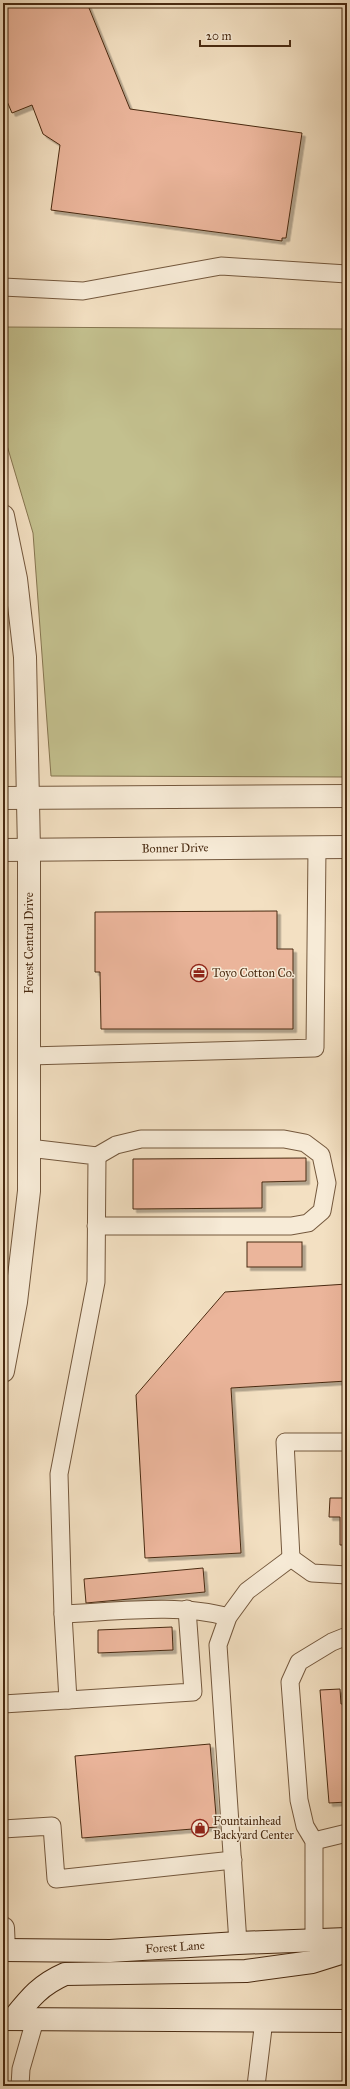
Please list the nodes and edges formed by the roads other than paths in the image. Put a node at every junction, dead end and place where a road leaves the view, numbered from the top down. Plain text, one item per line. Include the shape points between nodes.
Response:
1 (347, 274) edge
2 (3, 287) edge
3 (3, 516) edge
4 (347, 796) edge
5 (3, 798) edge
6 (28, 798) junction
7 (347, 846) edge
8 (317, 847) junction
9 (3, 850) edge
10 (29, 850) junction
11 (29, 1056) junction
12 (29, 1148) junction
13 (97, 1156) junction
14 (96, 1226) junction
15 (3, 1370) edge
16 (347, 1442) edge
17 (291, 1558) junction
18 (347, 1575) edge
19 (187, 1609) junction
20 (62, 1614) junction
21 (228, 1617) junction
22 (342, 1641) edge
23 (68, 1700) junction
24 (3, 1704) edge
25 (3, 1830) edge
26 (347, 1833) edge
27 (314, 1841) junction
28 (233, 1860) junction
29 (3, 1928) edge
30 (314, 1939) junction
31 (347, 1939) edge
32 (238, 1943) junction
33 (3, 1950) edge
34 (347, 1951) edge
35 (35, 2020) junction
36 (264, 2020) junction
37 (289, 2020) junction
38 (347, 2021) edge
39 (6, 2023) edge
40 (347, 2028) edge
41 (20, 2086) edge
42 (256, 2086) edge

1 - 2 lane via 221,266 83,291
3 - 6 street, Forest Central Drive via 16,579 25,657
4 - 6 street
5 - 6 street
6 - 10 street, Forest Central Drive
7 - 8 street, Bonner Drive
8 - 10 street, Bonner Drive
8 - 11 lane via 315,1048
9 - 10 street, Bonner Drive
10 - 11 street, Forest Central Drive
11 - 12 street, Forest Central Drive
12 - 13 lane
12 - 15 street, Forest Central Drive via 29,1191 16,1302
13 - 14 lane
13 - 14 lane via 116,1145 141,1140 284,1139 305,1143 321,1155 327,1183 322,1211 308,1222 291,1226
14 - 20 lane via 96,1282 59,1474
16 - 17 lane via 285,1442
17 - 18 lane via 312,1573
17 - 21 lane via 247,1591
19 - 20 lane
19 - 21 lane
19 - 23 lane via 192,1692
20 - 23 lane
21 - 28 lane via 218,1645
22 - 27 lane via 299,1662 290,1682 299,1800 306,1826
23 - 24 lane
25 - 28 lane via 52,1826 56,1879
26 - 27 lane
27 - 30 lane
28 - 32 lane
29 - 33 street
30 - 31 street, Forest Lane
30 - 32 street, Forest Lane
32 - 33 street, Forest Lane via 110,1951
34 - 39 street via 312,1962 246,1971 65,1974 36,1990
35 - 36 street
35 - 39 street
35 - 41 lane via 21,2069
36 - 37 street
36 - 42 lane
37 - 38 street
37 - 40 street

